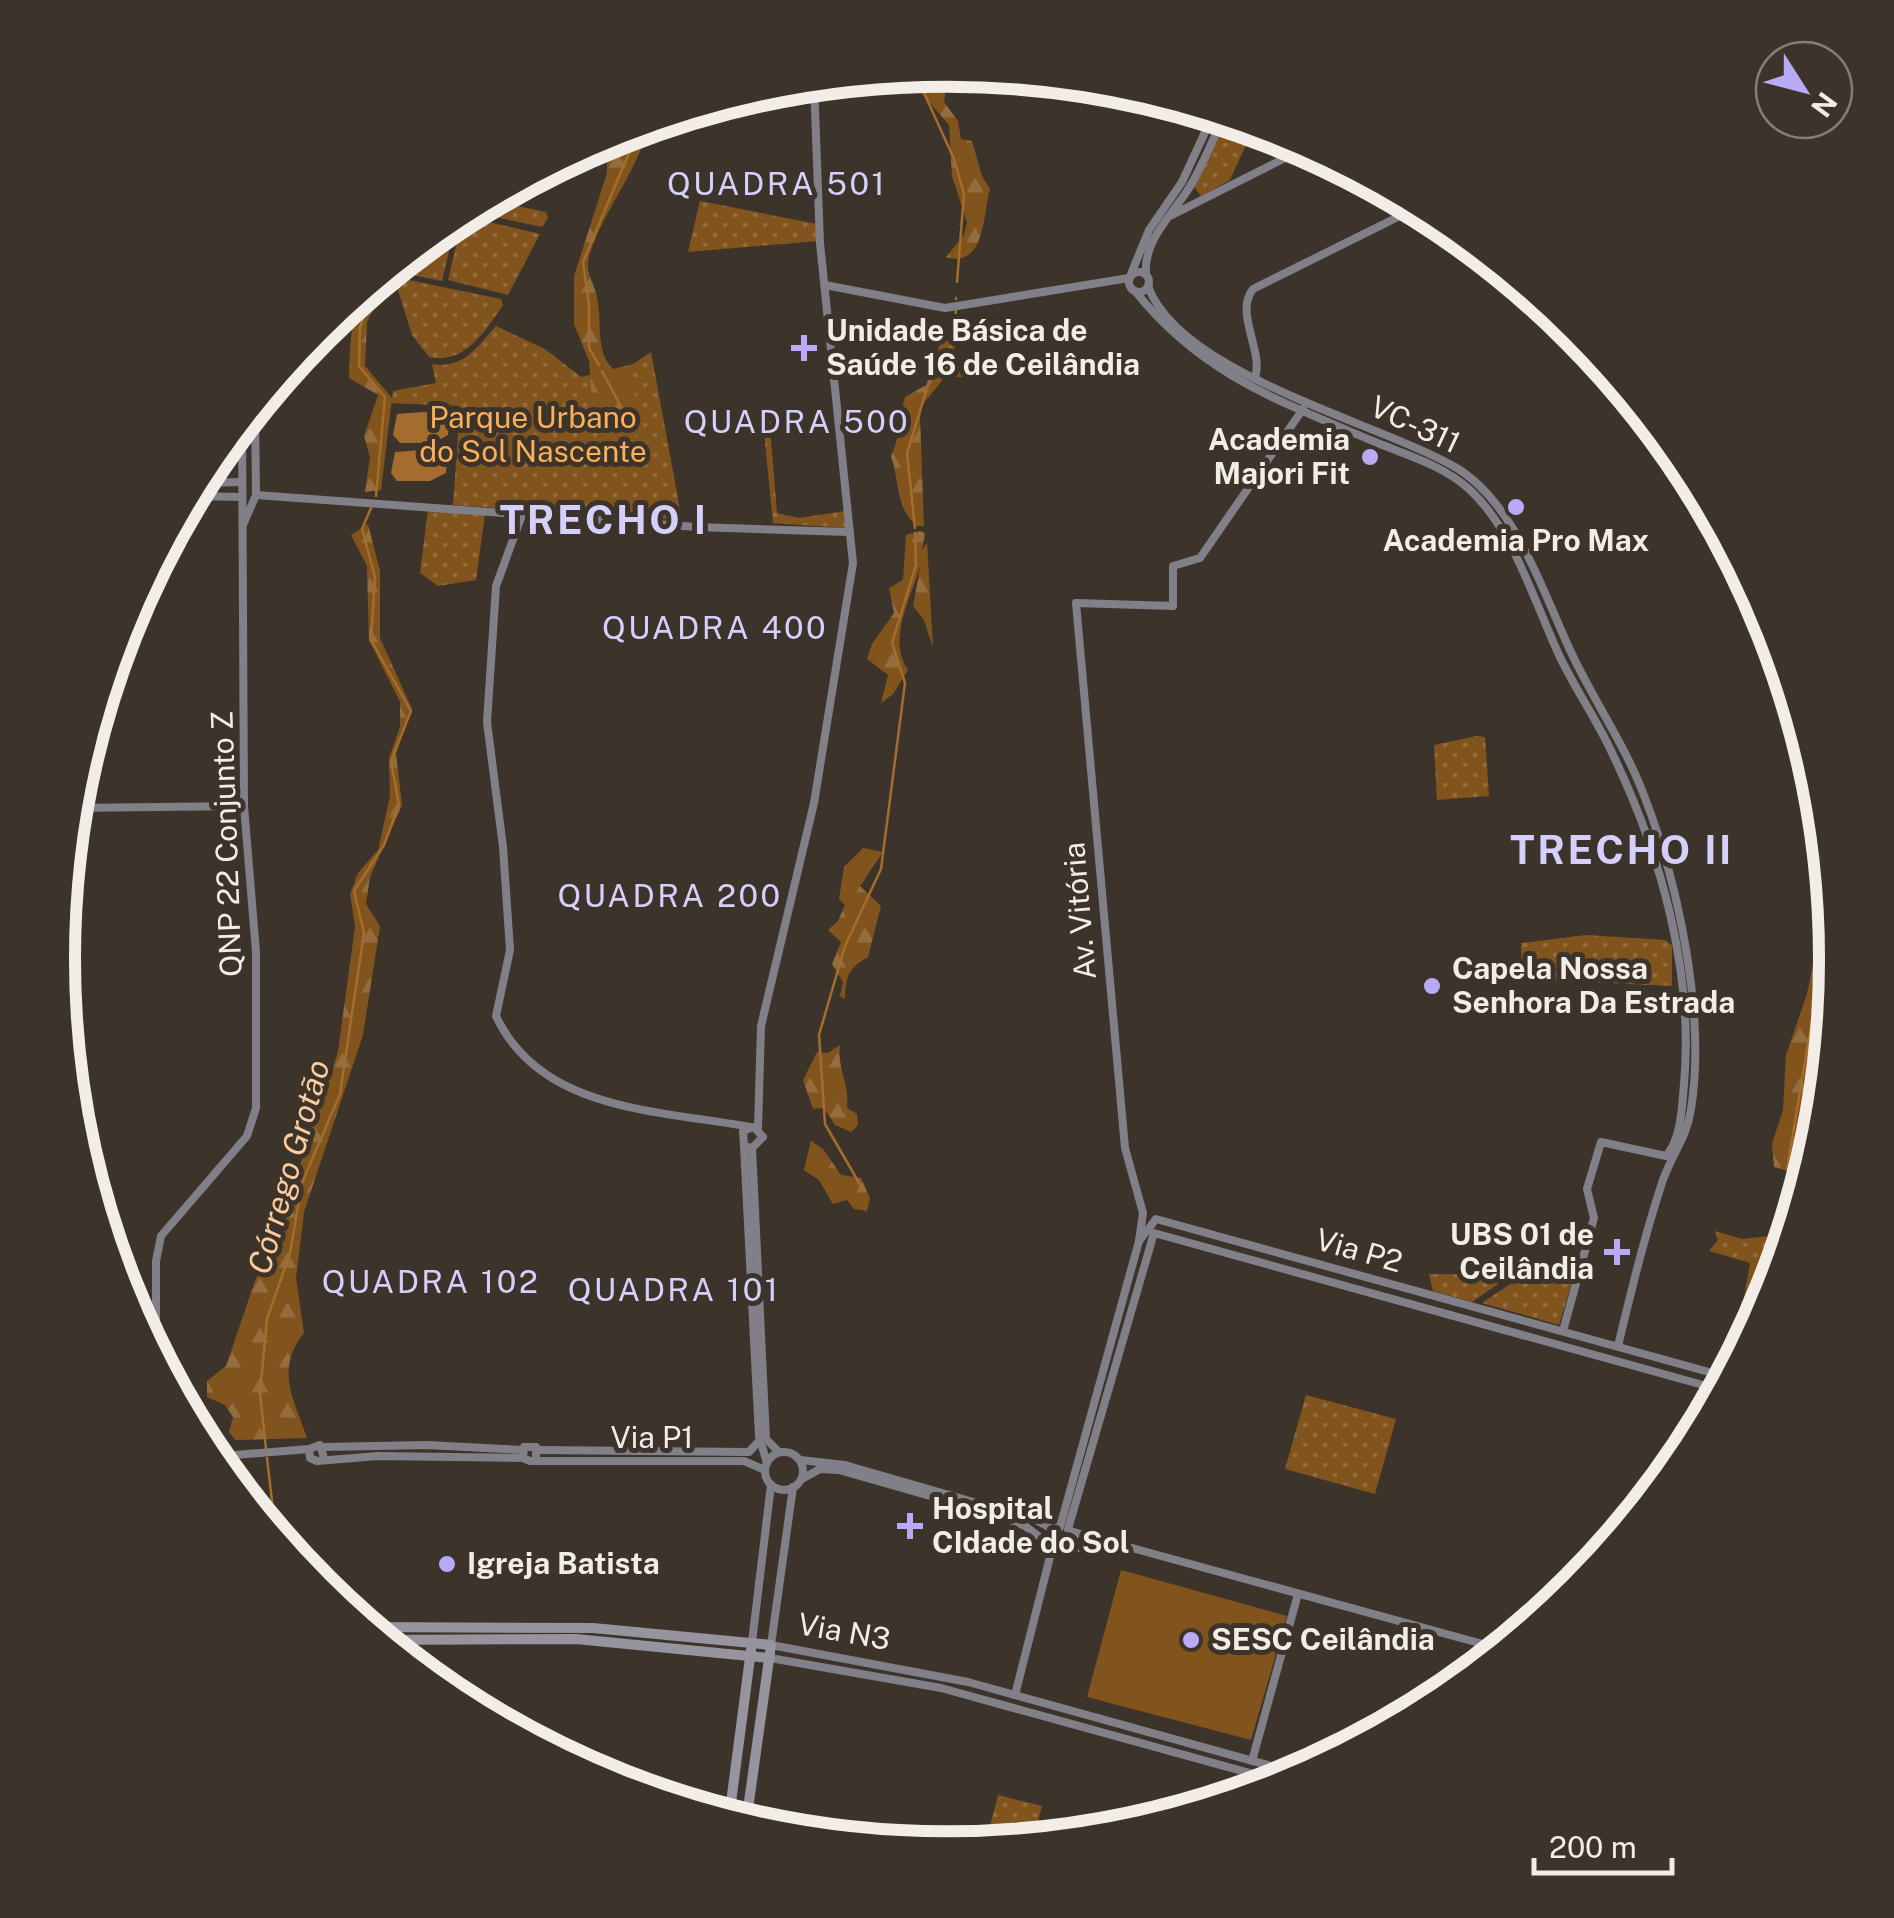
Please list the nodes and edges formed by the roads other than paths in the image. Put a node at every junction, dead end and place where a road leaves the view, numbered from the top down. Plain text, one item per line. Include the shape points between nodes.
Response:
1 (815, 97) edge
2 (1212, 129) edge
3 (1214, 129) edge
4 (1289, 157) edge
5 (1192, 183) junction
6 (1202, 199) junction
7 (1401, 215) edge
8 (1170, 216) junction
9 (1146, 274) junction
10 (1130, 276) junction
11 (825, 285) junction
12 (1148, 286) junction
13 (1134, 291) junction
14 (1255, 378) junction
15 (1310, 409) junction
16 (1329, 415) junction
17 (255, 430) edge
18 (242, 447) edge
19 (242, 482) junction
20 (217, 483) edge
21 (256, 494) junction
22 (208, 498) edge
23 (242, 502) junction
24 (254, 508) junction
25 (522, 515) junction
26 (244, 526) junction
27 (849, 532) junction
28 (1521, 574) junction
29 (1533, 574) junction
30 (1580, 685) junction
31 (1621, 747) junction
32 (1610, 749) junction
33 (244, 806) junction
34 (89, 808) edge
35 (1690, 1066) junction
36 (749, 1128) junction
37 (748, 1147) junction
38 (1674, 1153) junction
39 (1143, 1213) junction
40 (1156, 1219) junction
41 (1138, 1241) junction
42 (1337, 1268) junction
43 (1360, 1274) junction
44 (1332, 1280) junction
45 (1356, 1288) junction
46 (1490, 1310) junction
47 (1503, 1314) junction
48 (156, 1326) edge
49 (1492, 1326) junction
50 (1563, 1331) junction
51 (1618, 1346) junction
52 (1691, 1367) junction
53 (1703, 1370) junction
54 (1714, 1373) edge
55 (1694, 1382) junction
56 (1707, 1386) edge
57 (759, 1441) junction
58 (323, 1447) junction
59 (779, 1452) junction
60 (310, 1453) junction
61 (523, 1454) junction
62 (537, 1454) junction
63 (231, 1455) edge
64 (704, 1457) junction
65 (324, 1458) junction
66 (800, 1460) junction
67 (766, 1466) junction
68 (802, 1478) junction
69 (771, 1485) junction
70 (794, 1487) junction
71 (1044, 1523) junction
72 (1063, 1527) junction
73 (767, 1529) junction
74 (786, 1532) junction
75 (1118, 1542) junction
76 (765, 1546) junction
77 (1058, 1549) junction
78 (784, 1553) junction
79 (1298, 1594) junction
80 (387, 1628) edge
81 (598, 1628) junction
82 (666, 1633) junction
83 (542, 1639) junction
84 (402, 1640) edge
85 (612, 1641) junction
86 (752, 1642) junction
87 (771, 1645) junction
88 (1485, 1645) edge
89 (750, 1655) junction
90 (770, 1658) junction
91 (829, 1666) junction
92 (899, 1666) junction
93 (911, 1681) junction
94 (968, 1682) junction
95 (1015, 1694) junction
96 (1056, 1719) junction
97 (1142, 1730) junction
98 (1153, 1746) junction
99 (1240, 1758) junction
100 (1252, 1761) junction
101 (1275, 1767) edge
102 (1248, 1773) junction
103 (1255, 1775) edge
104 (1247, 1778) edge
105 (753, 1796) junction
106 (729, 1800) edge
107 (749, 1807) edge

1 - 11 street
2 - 10 street via 1148,230
3 - 5 street
4 - 6 street
5 - 6 street via 1193,195
5 - 8 street
6 - 8 street
7 - 14 street via 1252,289 1246,308
8 - 9 street via 1148,251
9 - 10 street
9 - 12 street
10 - 11 street via 943,308
10 - 13 street
11 - 27 street
12 - 13 street
12 - 14 street, VC-311 via 1160,309 1196,342
13 - 15 street via 1210,365
14 - 15 street, VC-311
15 - 16 street, VC-311
15 - 39 street, Av. Vitória via 1200,558 1172,566 1173,606 1076,602 1125,1148
16 - 28 street, VC-311 via 1460,481 1484,505
16 - 29 street, VC-311 via 1456,467 1511,528
17 - 21 street
18 - 19 street, QNP 22 Conjunto Z
19 - 20 street
19 - 23 street, QNP 22 Conjunto Z
21 - 24 street
21 - 25 street
22 - 23 street
23 - 24 street
23 - 26 street, QNP 22 Conjunto Z
24 - 26 street
25 - 27 street
25 - 36 street via 496,586 487,722 510,950 496,1016 516,1048 593,1099
26 - 33 street, QNP 22 Conjunto Z
27 - 36 street via 853,563 836,681 761,1026 756,1116
28 - 29 street via 1531,582
28 - 30 street, VC-311
29 - 30 street, VC-311
30 - 31 street
30 - 32 street, VC-311
31 - 32 street
31 - 35 street via 1645,796 1680,929
32 - 35 street, VC-311 via 1667,904
33 - 34 street
33 - 48 street, QNP 22 Conjunto Z via 257,1097 250,1132 164,1232 156,1261
35 - 38 street via 1686,1133
36 - 37 street
36 - 37 street via 762,1141
37 - 57 street
37 - 59 street via 766,1438
38 - 50 street via 1660,1158 1601,1142 1587,1189 1594,1218
38 - 51 street
39 - 40 street, Via P2
39 - 41 street
40 - 41 street
40 - 42 street, Via P2
41 - 72 street
42 - 43 street, Via P2
42 - 44 street via 1342,1277
43 - 45 street via 1349,1278
43 - 46 street, Via P2
44 - 45 street, Via P2
44 - 72 street, Via P2 via 1154,1233
45 - 49 street, Via P2
46 - 47 street, Via P2
46 - 49 street
47 - 49 street
47 - 50 street, Via P2
49 - 55 street, Via P2
50 - 51 street, Via P2
51 - 52 street, Via P2
52 - 53 street, Via P2
52 - 55 street
53 - 54 street, Via P2
53 - 55 street
55 - 56 street, Via P2
57 - 64 street, Via P1 via 749,1452
57 - 67 street
58 - 60 street, Via P1
58 - 61 street, Via P1 via 427,1445
58 - 65 street
59 - 66 street
59 - 67 street
60 - 63 street, Via P1
60 - 65 street, Via P1 via 316,1462
61 - 62 street, Via P1
61 - 62 street, Via P1 via 530,1444
61 - 65 street, Via P1
62 - 64 street, Via P1
64 - 67 street, Via P1
66 - 68 street
66 - 71 street via 862,1469
67 - 69 street
68 - 70 street
68 - 77 street via 839,1470 1000,1516
69 - 70 street
69 - 73 street
70 - 74 street
71 - 72 street
71 - 72 street
72 - 75 street
72 - 77 street
72 - 77 street via 1074,1538
73 - 74 street via 776,1536
73 - 76 street
74 - 78 street
75 - 77 street
75 - 79 street
76 - 78 street via 777,1545
76 - 86 street
77 - 95 street
78 - 87 street
79 - 88 street
79 - 100 street
80 - 81 main road, Via N3
81 - 82 main road, Via N3
81 - 83 main road via 598,1637
82 - 85 main road via 611,1632
82 - 86 main road, Via N3
83 - 84 main road
83 - 85 main road
85 - 89 main road, Via N3
86 - 87 main road, Via N3
86 - 89 main road
87 - 90 main road
87 - 92 street, Via N3
89 - 90 main road, Via N3
89 - 106 main road
90 - 91 street
90 - 105 main road
91 - 92 street via 897,1675
91 - 93 street
92 - 94 street, Via N3
93 - 94 street via 910,1673
93 - 96 street
94 - 95 street, Via N3
95 - 97 street, Via N3
96 - 97 street via 1139,1739
96 - 98 street
97 - 99 street, Via N3
98 - 99 street via 1156,1738
98 - 102 street
99 - 100 street, Via N3
100 - 101 street, Via N3
102 - 103 street
102 - 104 street
105 - 106 main road
105 - 107 main road

